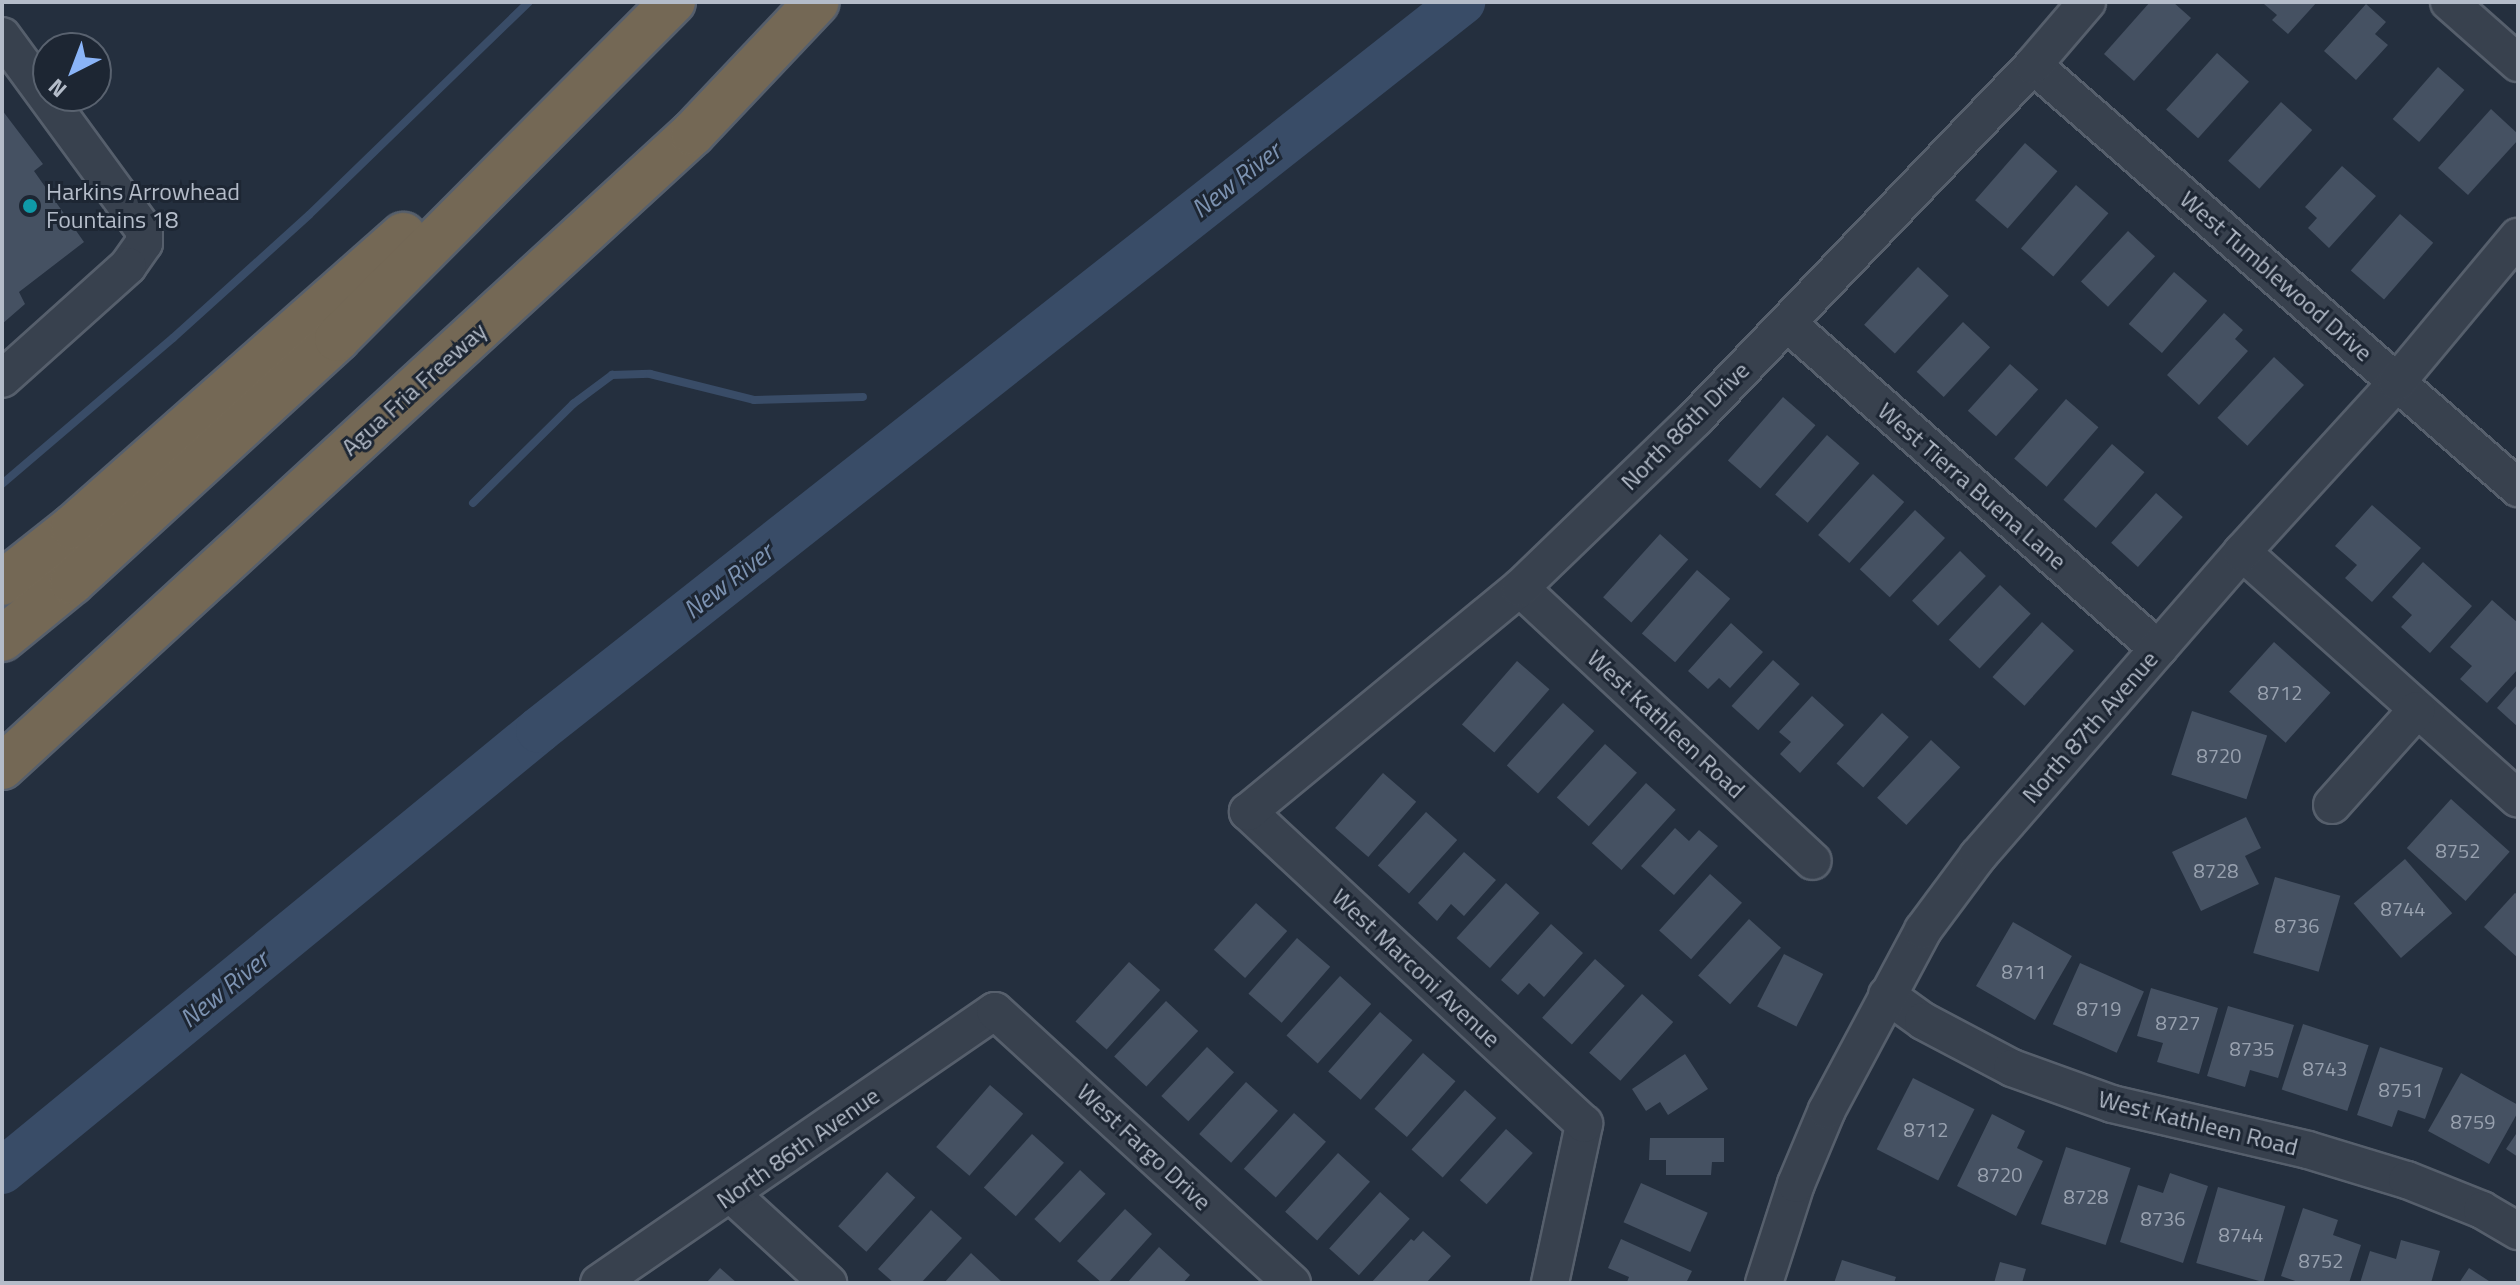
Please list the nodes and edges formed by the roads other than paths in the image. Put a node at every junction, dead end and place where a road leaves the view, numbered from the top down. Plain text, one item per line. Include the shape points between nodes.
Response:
1 (664, 2) edge
2 (673, 2) edge
3 (817, 2) edge
4 (2087, 2) edge
5 (2449, 2) edge
6 (2, 36) edge
7 (2518, 63) edge
8 (2033, 65) junction
9 (2518, 237) edge
10 (1787, 323) junction
11 (2, 379) edge
12 (2397, 382) junction
13 (2518, 488) edge
14 (2242, 552) junction
15 (2, 583) edge
16 (1520, 588) junction
17 (2, 639) edge
18 (2158, 649) junction
19 (2417, 710) junction
20 (2, 767) edge
21 (2518, 799) edge
22 (2332, 805) dead end
23 (1248, 812) joint
24 (1813, 861) dead end
25 (1887, 995) junction
26 (995, 1011) joint
27 (731, 1194) junction
28 (2518, 1231) edge
29 (599, 1283) edge
30 (828, 1283) edge
31 (1292, 1283) edge
32 (1550, 1283) edge
33 (1764, 1283) edge

1 - 15 highway via 141,467
2 - 17 highway via 337,339 72,582
3 - 20 highway, Agua Fria Freeway via 693,133
4 - 8 street, North 86th Drive
5 - 7 street
6 - 11 street via 144,230 144,243 128,266
8 - 10 street, North 86th Drive
8 - 12 street, West Tumblewood Drive
9 - 12 street, North 87th Avenue
10 - 16 street, North 86th Drive
10 - 18 street, West Tierra Buena Lane
12 - 13 street, West Tumblewood Drive
12 - 14 street, North 87th Avenue
14 - 18 street, North 87th Avenue
14 - 19 street
16 - 23 street, North 86th Drive
16 - 24 street, West Kathleen Road
18 - 25 street, North 87th Avenue via 1978,856 1923,930
19 - 21 street
19 - 22 street
23 - 32 street, West Marconi Avenue via 1584,1124
25 - 28 street, West Kathleen Road via 1923,1021 2012,1068 2112,1104 2308,1150 2407,1180 2482,1210
25 - 33 street, North 87th Avenue via 1827,1110
26 - 27 street, North 86th Avenue
26 - 31 street, West Fargo Drive
27 - 29 street, North 86th Avenue
27 - 30 street

